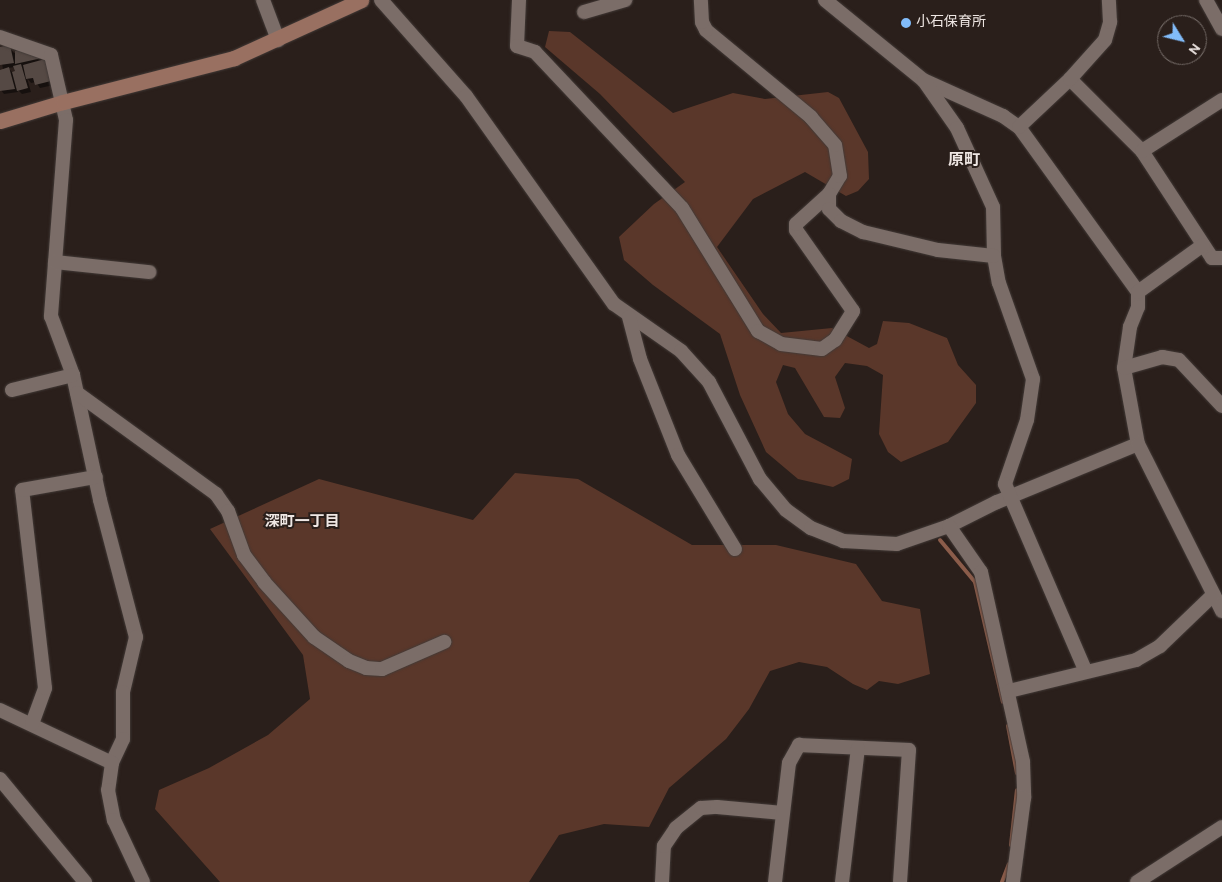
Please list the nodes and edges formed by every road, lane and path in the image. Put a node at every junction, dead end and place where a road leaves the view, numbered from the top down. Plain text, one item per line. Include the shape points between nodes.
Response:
1 (263, 0) edge
2 (360, 0) edge
3 (381, 0) edge
4 (519, 0) edge
5 (625, 0) edge
6 (702, 0) edge
7 (825, 0) edge
8 (1109, 0) edge
9 (1206, 0) edge
10 (584, 12) dead end
11 (1222, 29) edge
12 (0, 37) edge
13 (278, 40) junction
14 (1070, 79) junction
15 (923, 80) junction
16 (1222, 100) edge
17 (62, 102) junction
18 (0, 121) edge
19 (1019, 127) junction
20 (1142, 151) junction
21 (829, 194) junction
22 (1203, 245) junction
23 (994, 256) junction
24 (1222, 258) edge
25 (55, 262) junction
26 (149, 272) dead end
27 (1138, 292) junction
28 (629, 317) junction
29 (1124, 368) junction
30 (73, 375) junction
31 (12, 390) dead end
32 (77, 392) junction
33 (1222, 406) edge
34 (1138, 444) junction
35 (96, 477) junction
36 (1012, 497) junction
37 (949, 526) junction
38 (735, 549) dead end
39 (1213, 595) junction
40 (1222, 612) edge
41 (444, 642) dead end
42 (1085, 670) junction
43 (1008, 691) junction
44 (0, 710) edge
45 (32, 724) junction
46 (858, 748) junction
47 (112, 763) junction
48 (1, 785) edge
49 (783, 813) junction
50 (1222, 827) edge
51 (85, 882) edge
52 (143, 882) edge
53 (662, 882) edge
54 (775, 882) edge
55 (842, 882) edge
56 (900, 882) edge
57 (1013, 882) edge
58 (1137, 882) edge

1 - 13 street
2 - 13 street
3 - 28 street via 466,96 614,304
4 - 21 street via 517,46 535,52 682,208 758,331 781,344 822,349 835,340 852,311 796,230 796,224 806,212
5 - 10 street
6 - 21 street via 702,22 706,30 811,116 835,144 840,176
7 - 15 street
8 - 14 street via 1110,22 1106,40
9 - 11 street
12 - 17 street via 51,55
13 - 17 street via 197,70
14 - 19 street
14 - 20 street
15 - 19 street via 1003,116
15 - 23 street via 957,128 993,207
16 - 20 street
17 - 18 street
17 - 25 street via 66,120
19 - 27 street
20 - 22 street
21 - 23 street via 829,209 841,221 863,232 938,250
22 - 24 street via 1212,258
22 - 27 street
23 - 36 street via 1006,309 1032,379 1027,420 1005,484
25 - 26 street
25 - 30 street via 51,316
27 - 29 street via 1138,307 1130,327
28 - 37 street via 681,351 709,382 760,479 786,510 811,528 863,545 896,544
28 - 38 street via 640,359 678,455
29 - 33 street via 1162,357 1179,360
29 - 34 street
30 - 31 street
30 - 32 street
32 - 35 street
32 - 41 street via 216,494 228,511 244,555 314,638 366,668 382,669
34 - 36 street
34 - 39 street
35 - 45 street via 22,490 45,688
35 - 47 street via 136,636 122,692 123,739
36 - 37 street
36 - 42 street
37 - 43 street via 981,572
39 - 40 street
39 - 42 street via 1160,646 1136,660
42 - 43 street
43 - 57 street via 1023,762 1024,798
44 - 45 street
45 - 47 street
46 - 49 street via 799,745 789,763
46 - 55 street
46 - 56 street via 909,750
47 - 52 street via 108,790 114,820
48 - 51 street
49 - 53 street via 701,808 676,828 664,846
49 - 54 street
50 - 58 street

